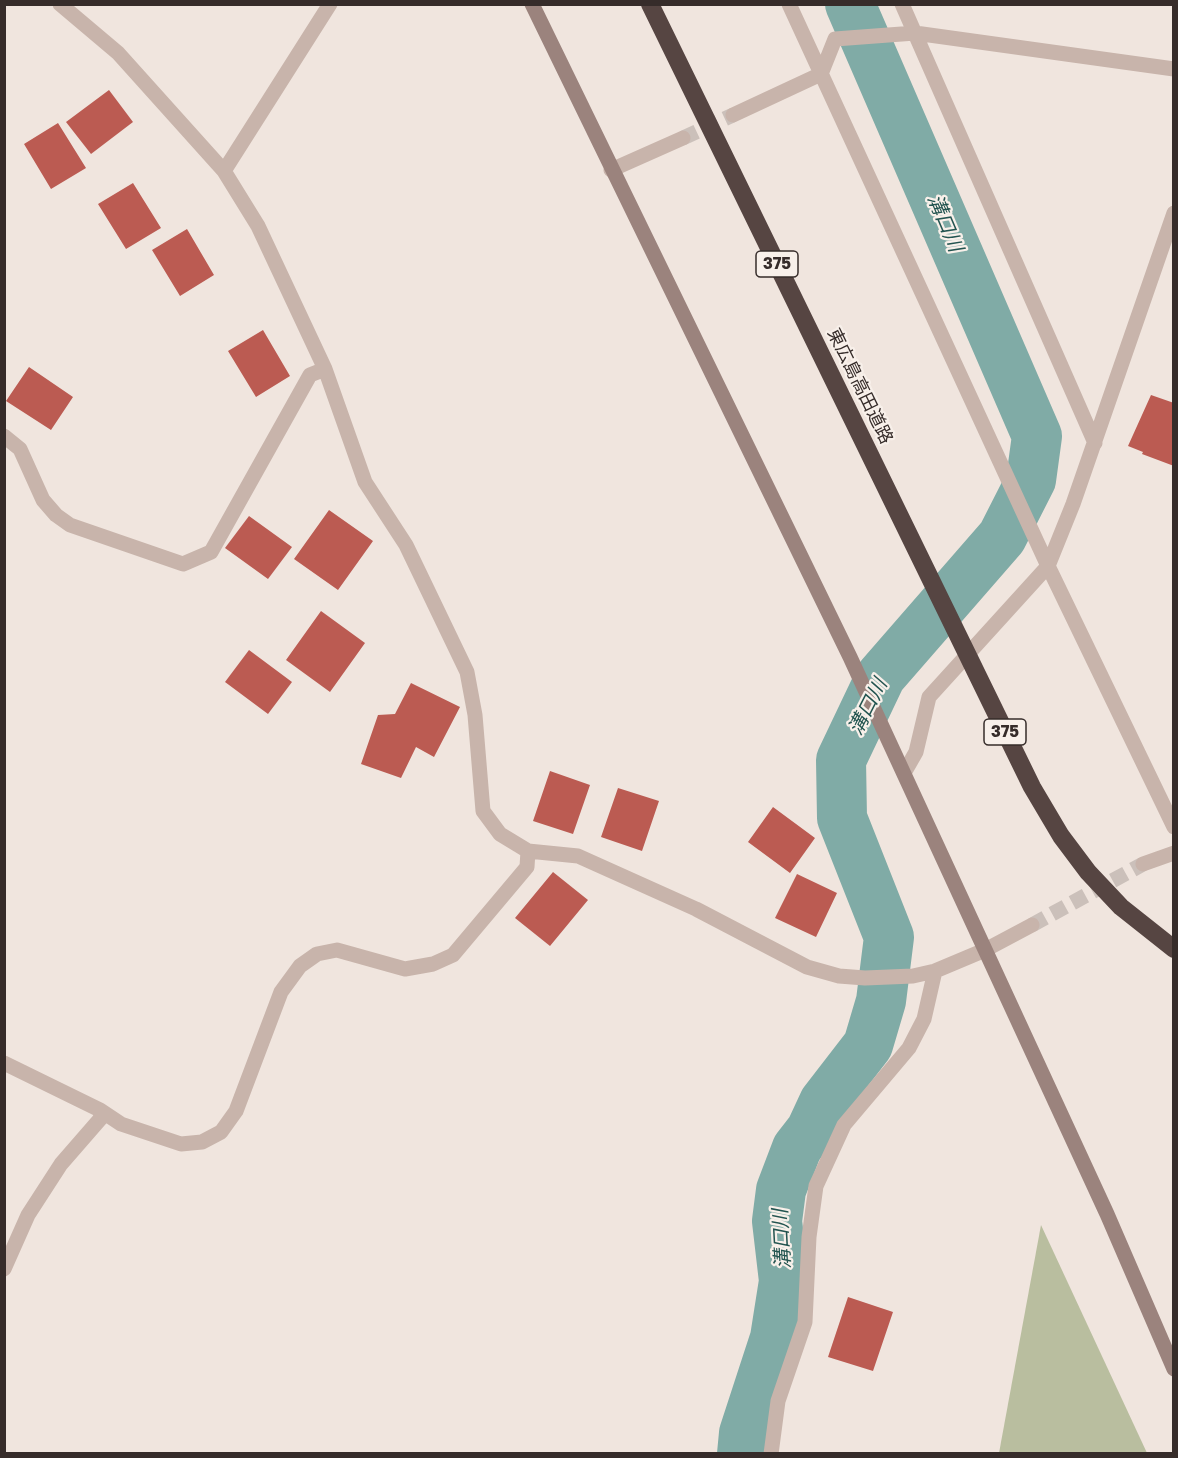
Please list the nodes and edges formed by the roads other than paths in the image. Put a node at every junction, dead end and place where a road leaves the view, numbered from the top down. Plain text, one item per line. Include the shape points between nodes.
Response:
1 (60, 4) edge
2 (330, 4) edge
3 (532, 4) edge
4 (651, 4) edge
5 (789, 4) edge
6 (902, 4) edge
7 (915, 33) junction
8 (1173, 69) edge
9 (821, 74) junction
10 (733, 115) tunnel mouth
11 (683, 138) tunnel mouth
12 (611, 170) junction
13 (224, 171) junction
14 (1173, 213) edge
15 (325, 369) junction
16 (4, 436) edge
17 (1095, 443) junction
18 (1048, 566) junction
19 (904, 773) junction
20 (1173, 827) edge
21 (528, 851) junction
22 (1173, 853) edge
23 (1143, 864) tunnel mouth
24 (1032, 925) tunnel mouth
25 (1173, 949) edge
26 (985, 950) junction
27 (934, 971) junction
28 (4, 1064) edge
29 (100, 1110) junction
30 (4, 1269) edge
31 (1173, 1370) edge
32 (771, 1454) edge

1 - 13 street via 118,52
2 - 13 street
3 - 12 street
4 - 25 highway, 東広島高田道路 / 375 via 1032,787 1088,872 1121,907
5 - 9 street
6 - 7 street
7 - 8 street
7 - 9 street via 835,39
7 - 17 street
9 - 10 street
9 - 18 street
11 - 12 street
12 - 19 street
13 - 15 street via 258,226
14 - 17 street
15 - 16 street via 310,375 211,552 183,564 70,525 56,515 43,500 20,449
15 - 21 street via 365,482 406,544 467,672 475,715 483,812 500,834
17 - 18 street
18 - 19 street via 929,697 916,752
18 - 20 street
19 - 26 street
21 - 27 street via 578,856 696,909 807,967 865,978
21 - 29 street via 527,867 453,955 433,964 405,969 336,950 317,954 300,966 281,992 236,1111 221,1132 202,1142 181,1144 121,1124
22 - 23 street
24 - 26 street
26 - 27 street
26 - 31 street via 1107,1215
27 - 32 street via 924,1019 909,1048 844,1125 816,1186 805,1322 778,1401
28 - 29 street
29 - 30 street via 100,1118 62,1164 28,1215

